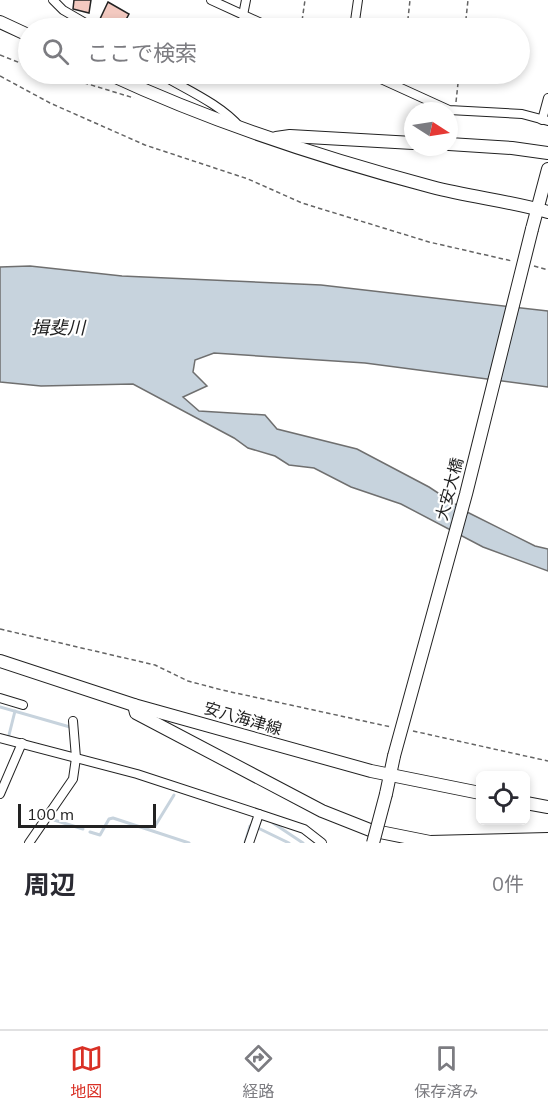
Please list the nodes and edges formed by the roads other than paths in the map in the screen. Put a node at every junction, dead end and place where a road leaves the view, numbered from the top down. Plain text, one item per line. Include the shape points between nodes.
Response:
1 (53, 0) edge
2 (211, 0) edge
3 (246, 0) edge
4 (358, 0) edge
5 (243, 15) junction
6 (78, 18) edge
7 (250, 18) edge
8 (355, 18) edge
9 (0, 22) edge
10 (18, 30) edge
11 (132, 84) edge
12 (177, 84) edge
13 (393, 84) edge
14 (548, 98) edge
15 (545, 121) edge
16 (241, 127) junction
17 (272, 138) junction
18 (404, 142) edge
19 (458, 145) edge
20 (548, 153) edge
21 (548, 169) edge
22 (543, 211) edge
23 (0, 661) edge
24 (0, 698) edge
25 (23, 705) dead end
26 (134, 705) junction
27 (73, 721) dead end
28 (0, 738) edge
29 (22, 743) junction
30 (76, 758) junction
31 (390, 775) junction
32 (476, 792) edge
33 (0, 794) edge
34 (530, 804) edge
35 (548, 807) edge
36 (259, 814) junction
37 (548, 839) edge
38 (28, 843) edge
39 (249, 843) edge
40 (322, 843) edge
41 (373, 843) edge

1 - 6 street
2 - 5 street
3 - 5 street
4 - 8 street
5 - 7 street
9 - 10 main road
11 - 16 main road
12 - 16 street via 227,111
13 - 15 street via 455,111 522,114
14 - 15 street
16 - 17 main road
17 - 18 main road
17 - 22 main road via 434,187
19 - 20 main road
21 - 22 main road, 大安大橋
22 - 31 main road, 大安大橋, bridge via 532,229
23 - 26 main road, 安八海津線
24 - 25 street
26 - 31 main road, 安八海津線
26 - 37 main road via 136,713 360,827 430,842
27 - 30 street
28 - 29 street
29 - 30 street
29 - 33 street
30 - 36 street
30 - 38 street via 73,779 65,794
31 - 32 main road, 安八海津線
31 - 41 main road, 大安大橋, bridge
34 - 35 main road
36 - 39 street
36 - 40 street via 304,829

